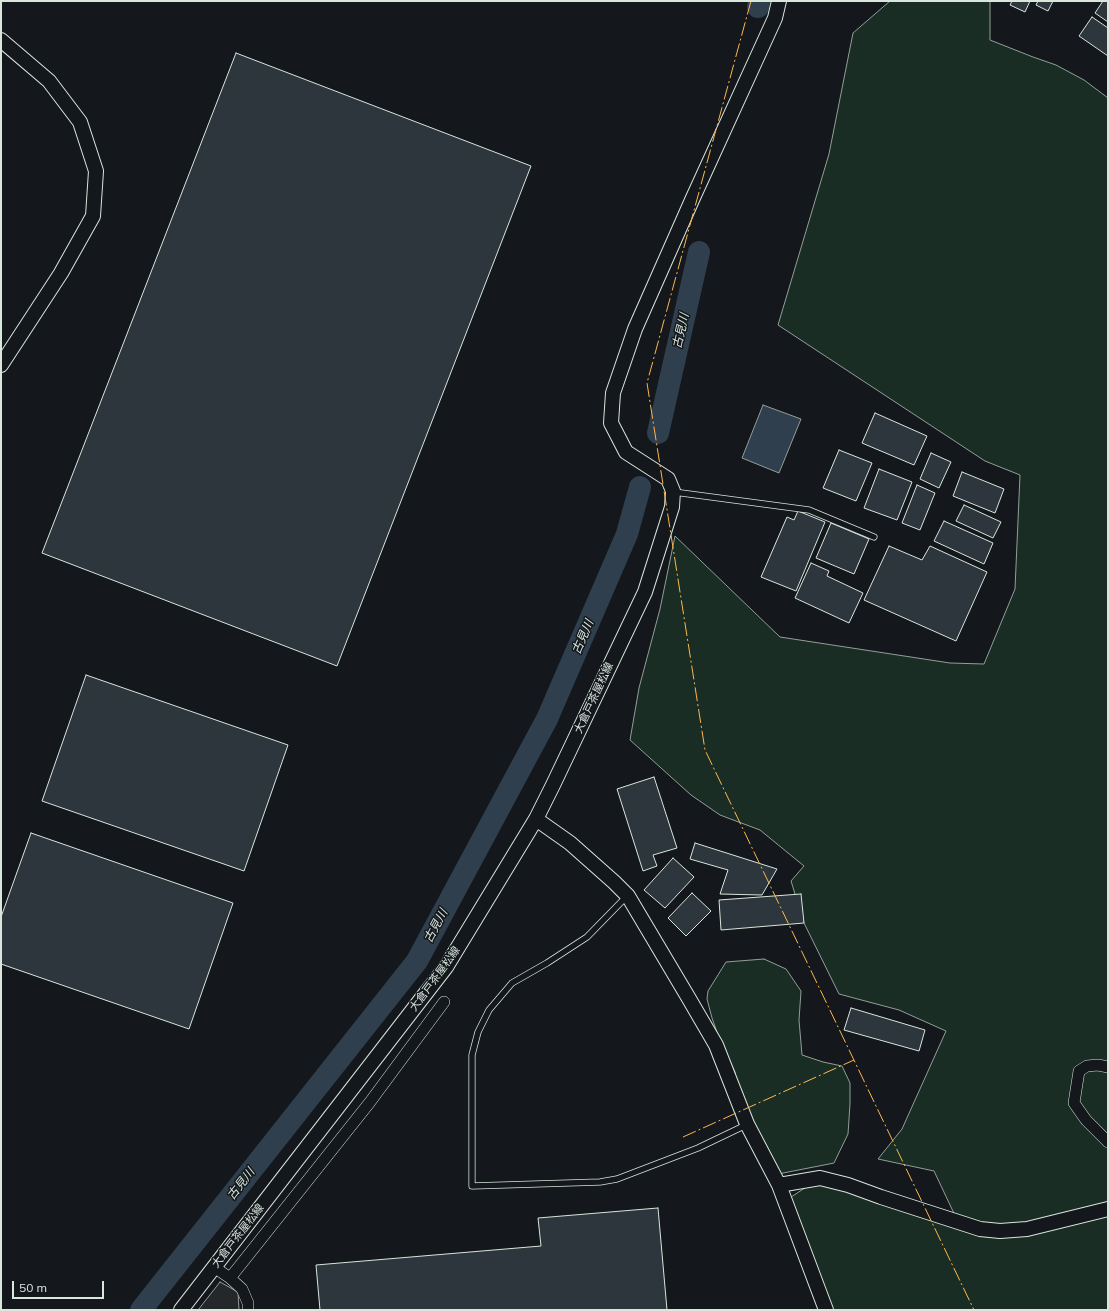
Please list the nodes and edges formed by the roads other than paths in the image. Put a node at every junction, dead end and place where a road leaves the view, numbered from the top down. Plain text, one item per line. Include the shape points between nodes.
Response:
1 (779, 1) edge
2 (1, 40) edge
3 (1, 365) edge
4 (673, 492) junction
5 (874, 537) dead end
6 (536, 818) junction
7 (628, 896) junction
8 (444, 1002) dead end
9 (1108, 1067) edge
10 (747, 1124) junction
11 (1108, 1142) edge
12 (779, 1186) junction
13 (1108, 1209) edge
14 (214, 1267) junction
15 (230, 1278) junction
16 (181, 1310) edge
17 (248, 1310) edge
18 (826, 1310) edge

1 - 4 street via 775,18 635,329 613,393 612,423 626,452 668,479
2 - 3 street via 49,81 80,122 96,171 93,216 61,273
4 - 5 lane via 809,510
4 - 6 street, 大倉戸茶屋松線 via 672,507 645,592
6 - 7 street via 570,843
6 - 14 street, 大倉戸茶屋松線 via 446,967
7 - 10 street via 716,1045
7 - 10 lane via 587,937 512,983 489,1010 478,1032 472,1055 472,1186 600,1182 617,1179 698,1148
8 - 15 street via 370,1102
9 - 11 street via 1087,1066 1079,1071 1074,1103 1086,1120
10 - 12 street
12 - 13 street via 820,1178 980,1229 1000,1231 1026,1229
12 - 18 street
14 - 15 street
14 - 16 street, 大倉戸茶屋松線
15 - 17 street via 242,1289

